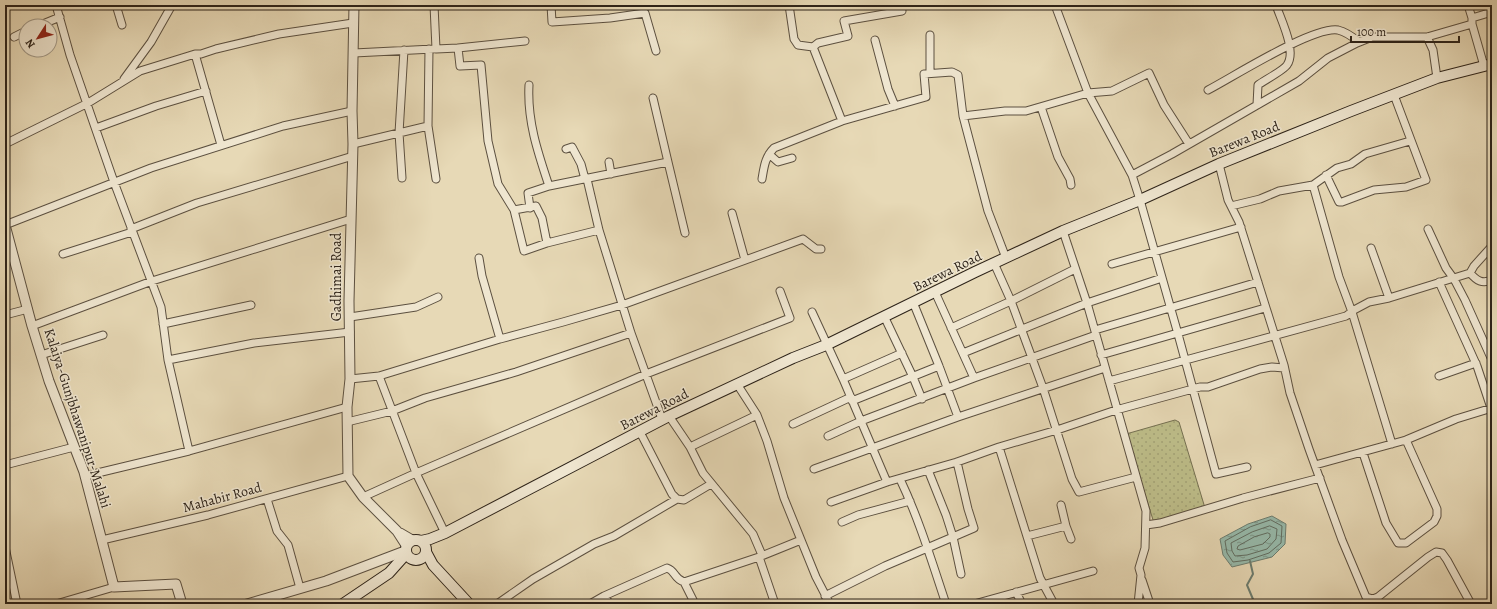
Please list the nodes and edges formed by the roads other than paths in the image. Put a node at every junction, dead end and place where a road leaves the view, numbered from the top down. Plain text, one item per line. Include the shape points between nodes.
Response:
1 (56, 5) edge
2 (116, 5) edge
3 (172, 5) edge
4 (354, 5) edge
5 (434, 5) edge
6 (551, 5) edge
7 (789, 5) edge
8 (901, 5) edge
9 (1055, 5) edge
10 (1276, 5) edge
11 (1468, 5) edge
12 (1492, 12) edge
13 (60, 17) joint
14 (1472, 21) junction
15 (353, 23) junction
16 (122, 25) dead end
17 (18, 35) edge
18 (930, 35) dead end
19 (14, 37) dead end
20 (1427, 37) junction
21 (876, 40) dead end
22 (525, 42) dead end
23 (1359, 42) junction
24 (1290, 45) junction
25 (813, 47) junction
26 (458, 48) junction
27 (432, 49) junction
28 (404, 50) junction
29 (656, 51) dead end
30 (354, 53) junction
31 (195, 54) junction
32 (1488, 65) edge
33 (930, 73) junction
34 (1437, 78) junction
35 (122, 81) junction
36 (529, 85) dead end
37 (1208, 90) dead end
38 (206, 91) junction
39 (1088, 93) junction
40 (1394, 95) junction
41 (653, 98) dead end
42 (88, 103) junction
43 (1257, 105) junction
44 (895, 106) junction
45 (1041, 107) junction
46 (352, 110) junction
47 (963, 116) junction
48 (842, 121) junction
49 (428, 126) junction
50 (96, 128) junction
51 (399, 133) junction
52 (1410, 141) junction
53 (5, 144) edge
54 (353, 144) junction
55 (1189, 144) junction
56 (221, 145) junction
57 (566, 149) dead end
58 (768, 154) junction
59 (353, 156) junction
60 (792, 158) dead end
61 (609, 162) dead end
62 (668, 162) junction
63 (1218, 164) junction
64 (611, 174) junction
65 (1132, 175) junction
66 (1326, 175) junction
67 (402, 178) dead end
68 (436, 179) dead end
69 (586, 179) junction
70 (762, 179) dead end
71 (114, 182) junction
72 (1071, 185) dead end
73 (1313, 185) junction
74 (549, 186) junction
75 (1140, 200) junction
76 (1231, 206) junction
77 (530, 208) junction
78 (514, 210) junction
79 (732, 213) dead end
80 (351, 219) junction
81 (5, 225) edge
82 (1241, 227) junction
83 (132, 230) junction
84 (599, 230) junction
85 (1428, 230) dead end
86 (1063, 231) junction
87 (685, 233) dead end
88 (7, 237) edge
89 (547, 243) junction
90 (1492, 246) edge
91 (1371, 248) dead end
92 (821, 249) dead end
93 (1154, 252) junction
94 (63, 254) dead end
95 (479, 258) dead end
96 (1006, 258) junction
97 (745, 260) junction
98 (994, 263) junction
99 (1112, 264) dead end
100 (1075, 269) junction
101 (1470, 273) junction
102 (1162, 278) junction
103 (1454, 279) junction
104 (152, 280) junction
105 (1492, 280) edge
106 (1258, 282) junction
107 (1439, 282) junction
108 (780, 291) dead end
109 (935, 292) junction
110 (438, 297) dead end
111 (1389, 298) junction
112 (1011, 301) junction
113 (913, 302) junction
114 (1087, 303) junction
115 (251, 305) dead end
116 (622, 305) junction
117 (1170, 308) junction
118 (1265, 308) junction
119 (28, 309) junction
120 (812, 312) dead end
121 (1352, 312) junction
122 (5, 315) edge
123 (884, 316) junction
124 (350, 317) junction
125 (163, 324) junction
126 (32, 326) junction
127 (951, 328) junction
128 (1020, 329) junction
129 (350, 332) junction
130 (1096, 332) junction
131 (631, 333) junction
132 (1178, 334) junction
133 (103, 335) dead end
134 (1274, 335) junction
135 (500, 339) junction
136 (826, 344) junction
137 (902, 353) junction
138 (963, 353) junction
139 (41, 355) junction
140 (1101, 355) junction
141 (1031, 359) junction
142 (168, 360) junction
143 (1492, 360) edge
144 (1186, 361) junction
145 (1476, 363) junction
146 (939, 366) junction
147 (1105, 368) junction
148 (1284, 368) junction
149 (646, 374) junction
150 (379, 376) junction
151 (1439, 376) dead end
152 (913, 377) junction
153 (974, 378) junction
154 (350, 379) junction
155 (843, 379) junction
156 (1109, 382) junction
157 (737, 384) junction
158 (1043, 388) junction
159 (948, 389) junction
160 (1193, 389) junction
161 (851, 399) junction
162 (922, 399) junction
163 (347, 407) junction
164 (1492, 408) edge
165 (1116, 410) junction
166 (392, 411) junction
167 (757, 415) junction
168 (958, 417) junction
169 (665, 418) junction
170 (861, 421) junction
171 (347, 422) junction
172 (793, 424) dead end
173 (1057, 430) junction
174 (640, 432) junction
175 (828, 436) dead end
176 (1406, 440) junction
177 (1392, 444) junction
178 (74, 447) junction
179 (690, 447) junction
180 (999, 447) junction
181 (872, 448) junction
182 (189, 450) junction
183 (1363, 453) junction
184 (957, 462) junction
185 (5, 465) edge
186 (1315, 465) junction
187 (1247, 467) dead end
188 (814, 468) dead end
189 (928, 470) junction
190 (416, 473) junction
191 (85, 476) junction
192 (348, 476) junction
193 (1136, 477) junction
194 (1320, 478) junction
195 (900, 479) junction
196 (887, 482) junction
197 (711, 484) junction
198 (363, 497) junction
199 (267, 498) junction
200 (677, 499) junction
201 (910, 501) junction
202 (831, 502) dead end
203 (1061, 505) dead end
204 (842, 522) dead end
205 (1146, 525) junction
206 (1066, 526) junction
207 (445, 533) junction
208 (1027, 536) junction
209 (953, 537) junction
210 (1070, 539) dead end
211 (102, 540) junction
212 (801, 540) junction
213 (5, 547) edge
214 (413, 547) junction
215 (928, 548) junction
216 (424, 554) junction
217 (761, 556) junction
218 (7, 566) edge
219 (1093, 571) dead end
220 (961, 574) dead end
221 (1140, 575) junction
222 (684, 582) junction
223 (1044, 584) junction
224 (114, 587) junction
225 (300, 588) junction
226 (1016, 592) junction
227 (604, 596) junction
228 (825, 596) junction
229 (17, 604) edge
230 (56, 604) edge
231 (182, 604) edge
232 (247, 604) edge
233 (343, 604) edge
234 (469, 604) edge
235 (497, 604) edge
236 (590, 604) edge
237 (610, 604) edge
238 (695, 604) edge
239 (775, 604) edge
240 (830, 604) edge
241 (946, 604) edge
242 (974, 604) edge
243 (1022, 604) edge
244 (1054, 604) edge
245 (1138, 604) edge
246 (1150, 604) edge
247 (1471, 604) edge

1 - 13 street
2 - 16 street
3 - 35 street via 151,42
4 - 15 street, Gadhimai Road
5 - 27 street
6 - 29 street via 552,22 610,18 645,12
7 - 25 street via 794,39 798,45
8 - 25 street via 902,11 844,21 848,36 818,43
9 - 39 street
10 - 24 street
11 - 14 street
12 - 14 street
13 - 42 street via 70,55
14 - 20 street
14 - 32 street
15 - 30 street, Gadhimai Road
15 - 31 street via 279,34
17 - 19 street
18 - 33 street
20 - 23 street via 1372,37
20 - 34 street
21 - 44 street via 888,89
22 - 26 street
23 - 24 street via 1350,34 1337,30 1327,31
23 - 43 street via 1328,58 1299,81
24 - 37 street
24 - 43 street via 1291,55 1287,66 1258,85
25 - 48 street
26 - 27 street
26 - 78 street via 460,66 481,65 488,141 498,184
27 - 28 street
27 - 49 street
28 - 30 street
28 - 51 street
30 - 46 street, Gadhimai Road
31 - 35 street via 140,72
31 - 38 street
32 - 34 main road, Barewa Road
33 - 44 street via 924,74 926,97
33 - 47 street via 952,72 958,75
34 - 40 main road, Barewa Road
35 - 42 street
36 - 74 street via 532,133
38 - 50 street
38 - 56 street
39 - 45 street
39 - 55 street via 1112,91 1149,73 1164,104
39 - 65 street
40 - 52 street
40 - 63 main road, Barewa Road
41 - 62 street
42 - 50 street
42 - 53 street
43 - 55 street
44 - 48 street
45 - 47 street via 1026,111
45 - 72 street via 1058,157
46 - 54 street, Gadhimai Road
46 - 56 street via 283,126
47 - 96 street via 988,211
48 - 58 street via 774,148
49 - 51 street
49 - 68 street
50 - 71 street
51 - 54 street
51 - 67 street
52 - 66 street via 1364,154 1351,164
52 - 66 street via 1426,180 1406,186 1374,190 1339,202
54 - 59 street, Gadhimai Road
55 - 65 street
56 - 71 street
57 - 69 street via 572,147
58 - 60 street via 778,162
58 - 70 street
59 - 80 street, Gadhimai Road
59 - 83 street via 197,203
61 - 64 street
62 - 64 street
62 - 87 street
63 - 75 main road, Barewa Road
63 - 76 street
64 - 69 street
65 - 75 street
66 - 73 street
69 - 74 street
69 - 84 street
71 - 81 street
71 - 83 street
73 - 76 street via 1279,191
73 - 121 street via 1339,278
74 - 77 street via 528,193
75 - 86 main road, Barewa Road
75 - 93 street
76 - 82 street
77 - 78 street
77 - 89 street via 536,206 542,218
78 - 89 street via 524,251
79 - 97 street
80 - 104 street
80 - 124 street, Gadhimai Road
81 - 88 street, Kalaiya-Gunjbhawanipur-Malahi
82 - 93 street
82 - 106 street
83 - 94 street
83 - 104 street
84 - 89 street
84 - 116 street
85 - 103 street
86 - 96 main road, Barewa Road
86 - 100 street
88 - 119 street, Kalaiya-Gunjbhawanipur-Malahi
90 - 101 street
91 - 111 street
92 - 97 street via 816,249 803,239
93 - 99 street
93 - 102 street
95 - 135 street
96 - 98 main road, Barewa Road
97 - 116 street
98 - 109 main road, Barewa Road
98 - 112 street
100 - 112 street
100 - 114 street
101 - 103 street
101 - 105 street via 1485,283
102 - 114 street
102 - 117 street
103 - 107 street
103 - 143 street
104 - 125 street via 161,307
104 - 126 street
106 - 117 street
106 - 118 street
107 - 111 street
107 - 145 street
108 - 149 street via 790,318
109 - 113 main road, Barewa Road
109 - 127 street
110 - 124 street via 416,307
111 - 121 street via 1369,302
112 - 127 street
112 - 128 street
113 - 123 main road, Barewa Road
113 - 146 street
114 - 128 street
114 - 130 street
115 - 125 street
116 - 131 street
116 - 135 street
117 - 130 street
117 - 132 street
118 - 132 street
118 - 134 street
119 - 122 street
119 - 126 street, Kalaiya-Gunjbhawanipur-Malahi
120 - 136 street
121 - 134 street via 1346,316
121 - 177 street
123 - 136 main road, Barewa Road
123 - 137 street
124 - 129 street, Gadhimai Road
125 - 142 street
126 - 139 street, Kalaiya-Gunjbhawanipur-Malahi
127 - 138 street
128 - 138 street
128 - 141 street
129 - 142 street via 254,343
129 - 154 street, Gadhimai Road
130 - 140 street
130 - 141 street
131 - 149 street
131 - 166 street via 516,372 425,398
132 - 140 street
132 - 144 street
133 - 139 street
134 - 144 street
134 - 148 street
135 - 150 street
136 - 155 street
136 - 157 main road, Barewa Road
137 - 152 street
137 - 155 street
138 - 153 street
139 - 178 street, Kalaiya-Gunjbhawanipur-Malahi
140 - 147 street
141 - 153 street
141 - 158 street
142 - 182 street
144 - 156 street
144 - 160 street
145 - 151 street
145 - 164 street
146 - 152 street
146 - 159 street
147 - 156 street
147 - 158 street
148 - 160 street via 1260,369 1208,387
148 - 186 street
149 - 169 street
149 - 190 street
150 - 154 street
150 - 166 street
152 - 161 street
152 - 162 street
153 - 159 street
154 - 163 street, Gadhimai Road
155 - 161 street
156 - 165 street
157 - 167 street
157 - 169 main road, Barewa Road
158 - 168 street
158 - 173 street
159 - 162 street
159 - 168 street
160 - 165 street
160 - 187 street via 1216,474
161 - 170 street
161 - 172 street
162 - 170 street
163 - 171 street, Gadhimai Road
163 - 182 street
164 - 176 street
165 - 173 street
165 - 193 street
166 - 171 street
166 - 190 street
167 - 179 street
167 - 212 street via 784,498
168 - 181 street
169 - 174 main road, Barewa Road
169 - 179 street
170 - 175 street
170 - 181 street
171 - 192 street, Gadhimai Road
173 - 180 street
173 - 193 street via 1072,479 1079,492
174 - 200 street
174 - 207 main road, Barewa Road
176 - 177 street
176 - 183 street via 1437,509 1437,516 1434,522 1406,542 1398,543 1386,523
177 - 183 street
178 - 185 street
178 - 191 street, Kalaiya-Gunjbhawanipur-Malahi
179 - 197 street
180 - 184 street
180 - 208 street
181 - 188 street
181 - 196 street
182 - 191 street
183 - 186 street
184 - 189 street
184 - 209 street via 974,528
186 - 194 street
189 - 195 street
189 - 209 street
190 - 198 street
190 - 207 street
191 - 211 street, Kalaiya-Gunjbhawanipur-Malahi
192 - 198 street
192 - 199 street, Mahabir Road
193 - 205 street via 1146,511
194 - 205 street
194 - 247 street via 1366,597 1378,597 1436,552 1442,553 1447,560
195 - 196 street
195 - 201 street
196 - 202 street
197 - 200 street via 684,500
197 - 217 street via 753,534
198 - 214 street
199 - 211 street, Mahabir Road
199 - 225 street via 277,531 288,545
200 - 235 street via 533,579
201 - 204 street
201 - 215 street
203 - 206 street
205 - 221 street
206 - 208 street
206 - 210 street
207 - 214 main road, Barewa Road
208 - 223 street
209 - 215 street
209 - 220 street
211 - 224 street, Kalaiya-Gunjbhawanipur-Malahi
212 - 217 street
212 - 228 street
213 - 218 street
214 - 216 main road
214 - 216 main road via 415,561
214 - 225 street via 326,581
214 - 233 main road via 389,573
215 - 228 street
215 - 241 street
216 - 234 main road
217 - 222 street
217 - 239 street
218 - 229 street
219 - 223 street
221 - 245 street
221 - 246 street
222 - 227 street via 678,580 667,568
222 - 238 street
223 - 226 street
223 - 244 street
224 - 230 street
224 - 231 street via 176,584
225 - 232 street
226 - 242 street
226 - 243 street
227 - 236 street
227 - 237 street
228 - 240 street

